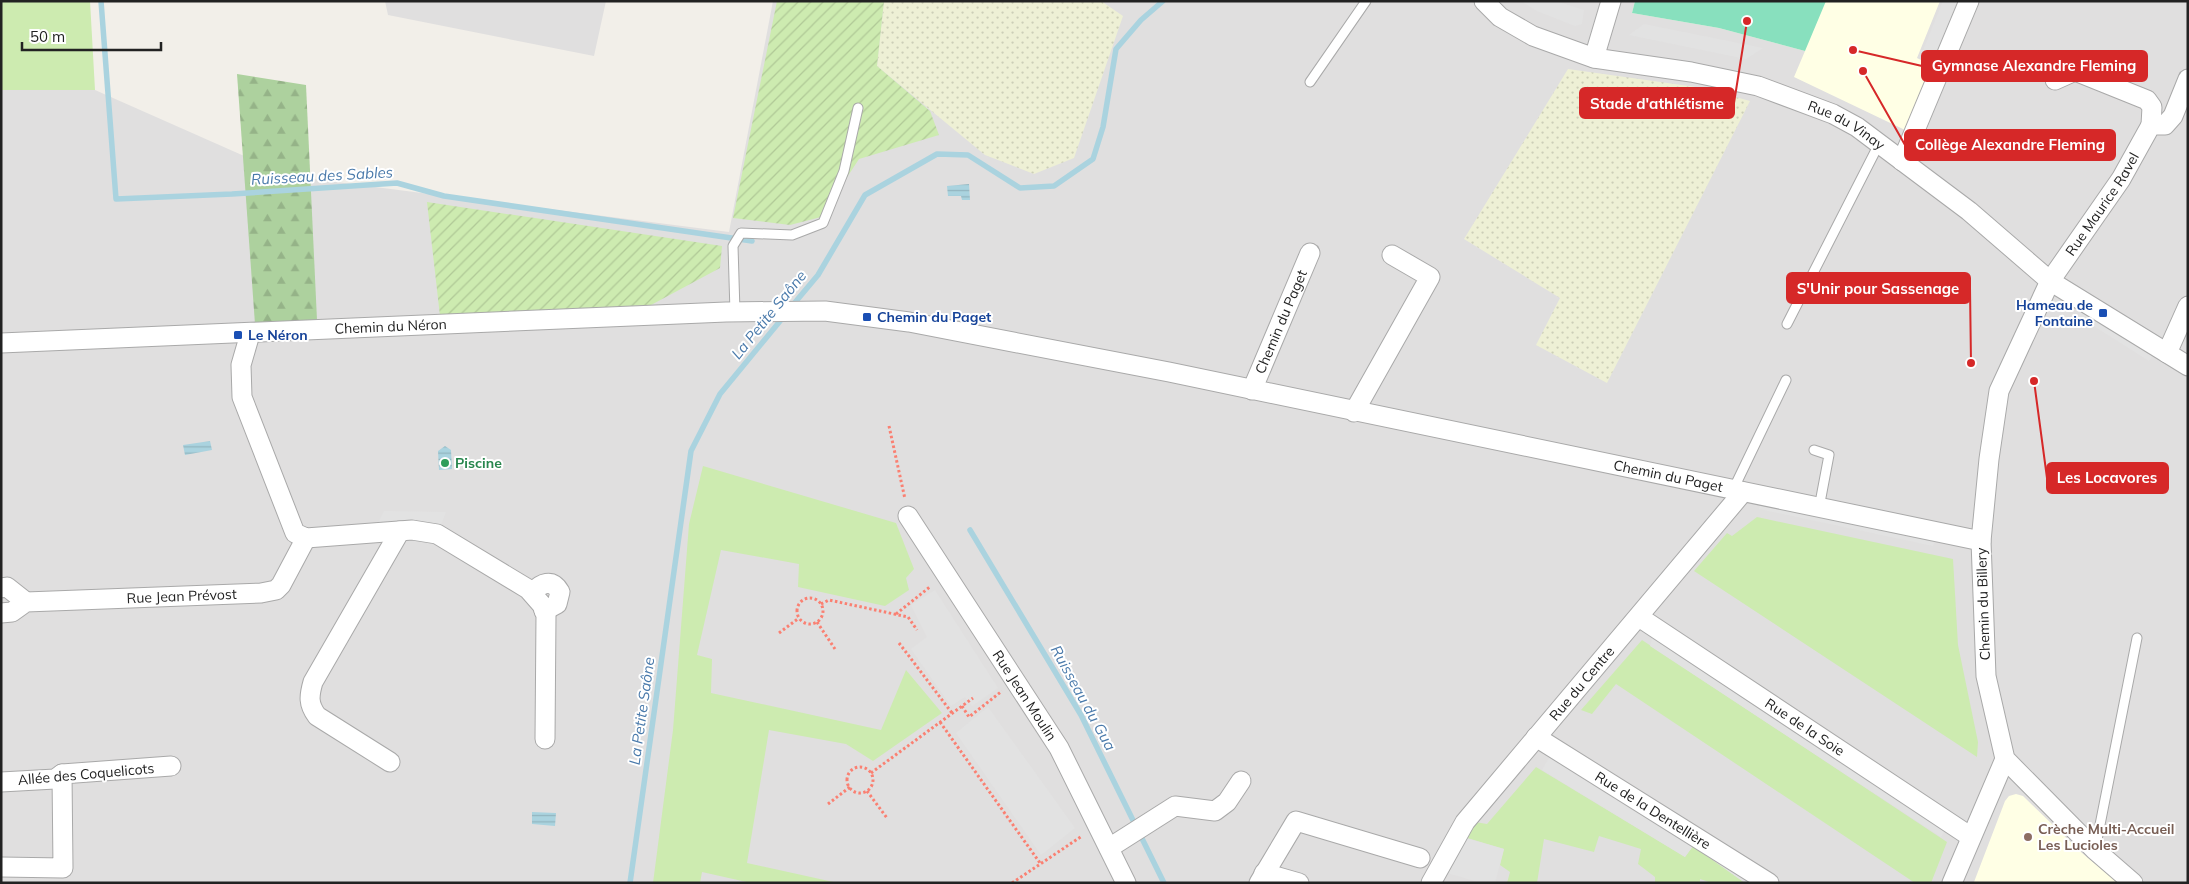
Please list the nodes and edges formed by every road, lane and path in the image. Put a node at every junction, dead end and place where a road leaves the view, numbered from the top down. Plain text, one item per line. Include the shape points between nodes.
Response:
1 (1366, 1) edge
2 (1484, 1) edge
3 (1969, 1) edge
4 (1610, 6) edge
5 (1594, 58) junction
6 (2188, 79) edge
7 (2055, 80) dead end
8 (1310, 82) dead end
9 (858, 108) dead end
10 (2151, 125) junction
11 (1879, 144) junction
12 (1902, 161) junction
13 (1310, 253) dead end
14 (1392, 255) dead end
15 (2050, 281) junction
16 (2188, 306) edge
17 (789, 311) joint
18 (736, 312) junction
19 (1787, 324) dead end
20 (250, 334) junction
21 (1, 343) edge
22 (2167, 353) junction
23 (2188, 366) edge
24 (1786, 380) dead end
25 (1252, 390) junction
26 (1354, 412) junction
27 (889, 426) dead end
28 (1814, 450) dead end
29 (1738, 491) junction
30 (1819, 508) junction
31 (908, 516) joint
32 (400, 530) junction
33 (306, 538) junction
34 (1981, 541) junction
35 (946, 575) junction
36 (1, 588) edge
37 (26, 602) junction
38 (821, 604) junction
39 (1, 613) edge
40 (896, 614) junction
41 (1639, 617) junction
42 (799, 618) junction
43 (817, 622) junction
44 (918, 630) dead end
45 (779, 633) dead end
46 (2137, 638) dead end
47 (900, 643) dead end
48 (835, 649) dead end
49 (1015, 680) junction
50 (973, 698) dead end
51 (962, 706) junction
52 (952, 713) junction
53 (940, 722) junction
54 (1536, 737) junction
55 (545, 739) dead end
56 (2004, 759) junction
57 (390, 762) dead end
58 (172, 766) dead end
59 (871, 773) junction
60 (62, 774) junction
61 (1241, 781) dead end
62 (1, 782) edge
63 (850, 787) junction
64 (867, 790) junction
65 (828, 804) dead end
66 (887, 818) dead end
67 (1097, 827) junction
68 (1971, 837) junction
69 (1109, 848) junction
70 (2095, 850) junction
71 (1420, 858) dead end
72 (1040, 863) junction
73 (1, 867) edge
74 (1262, 878) edge
75 (1954, 882) edge
76 (1012, 883) edge
77 (1126, 883) edge
78 (1299, 883) edge
79 (1431, 883) edge
80 (1769, 883) edge
81 (2133, 883) edge

1 - 8 lane
2 - 5 street, Rue du Vinay via 1500,17 1533,36
3 - 12 street
4 - 5 street
5 - 11 street, Rue du Vinay via 1691,72 1758,86 1833,114
6 - 10 street via 2173,116 2164,125
7 - 10 street via 2075,71 2147,100 2152,106
9 - 18 lane via 844,171 823,223 792,235 741,233 733,246
10 - 15 street, Rue Maurice Ravel via 2121,179
11 - 12 street, Rue du Vinay
11 - 19 lane
12 - 15 street, Rue du Vinay via 1969,211
13 - 25 street, Chemin du Paget
14 - 26 street via 1430,277
15 - 22 street, Rue du Vinay
15 - 34 street, Chemin du Billery via 1999,391
16 - 22 street
17 - 18 street, Chemin du Néron
17 - 25 street, Chemin du Paget via 825,311 909,322
18 - 20 street, Chemin du Néron
20 - 21 street, Chemin du Néron
20 - 33 street via 241,366 242,397 295,533
22 - 23 street, Rue du Vinay
24 - 29 lane
25 - 26 street, Chemin du Paget
26 - 29 street, Chemin du Paget
27 - 31 path
28 - 30 lane via 1829,455
29 - 30 street, Chemin du Paget
29 - 41 street, Rue du Centre
30 - 34 street, Chemin du Paget
31 - 35 street, Rue Jean Moulin
32 - 33 street
32 - 55 street via 436,534 532,593 542,604
32 - 57 street via 313,682 309,695 317,716
33 - 37 street, Rue Jean Prévost via 281,584 276,590 260,594
34 - 56 street, Chemin du Billery via 1986,676
35 - 40 path
35 - 49 street, Rue Jean Moulin
36 - 37 street via 7,587
37 - 39 street, Rue Jean Prévost via 12,612
38 - 40 path via 828,600
38 - 42 path via 818,599 807,598 798,603 796,614
38 - 43 path via 822,618
40 - 44 path via 908,617
41 - 54 street, Rue du Centre
41 - 68 street, Rue de la Soie
42 - 43 path via 802,622
42 - 45 path
43 - 48 path
46 - 70 lane
47 - 52 path
49 - 51 path via 969,716
49 - 67 street, Rue Jean Moulin via 1059,748
50 - 51 path
51 - 52 path
52 - 53 path
53 - 59 path
53 - 72 path
54 - 79 street, Rue du Centre via 1465,822
54 - 80 street, Rue de la Dentellière
56 - 68 street
56 - 70 street
58 - 60 street, Allée des Coquelicots
59 - 63 path via 857,767 849,772 847,783
59 - 64 path via 874,777 872,788
60 - 62 street, Allée des Coquelicots via 55,779
60 - 73 street via 63,868
61 - 69 street via 1227,802 1215,811 1174,806
63 - 64 path via 863,793
63 - 65 path
64 - 66 path
67 - 69 street, Rue Jean Moulin
67 - 72 path
68 - 75 street
69 - 77 street, Rue Jean Moulin
70 - 81 street
71 - 74 street via 1296,821
72 - 76 path
74 - 78 street

